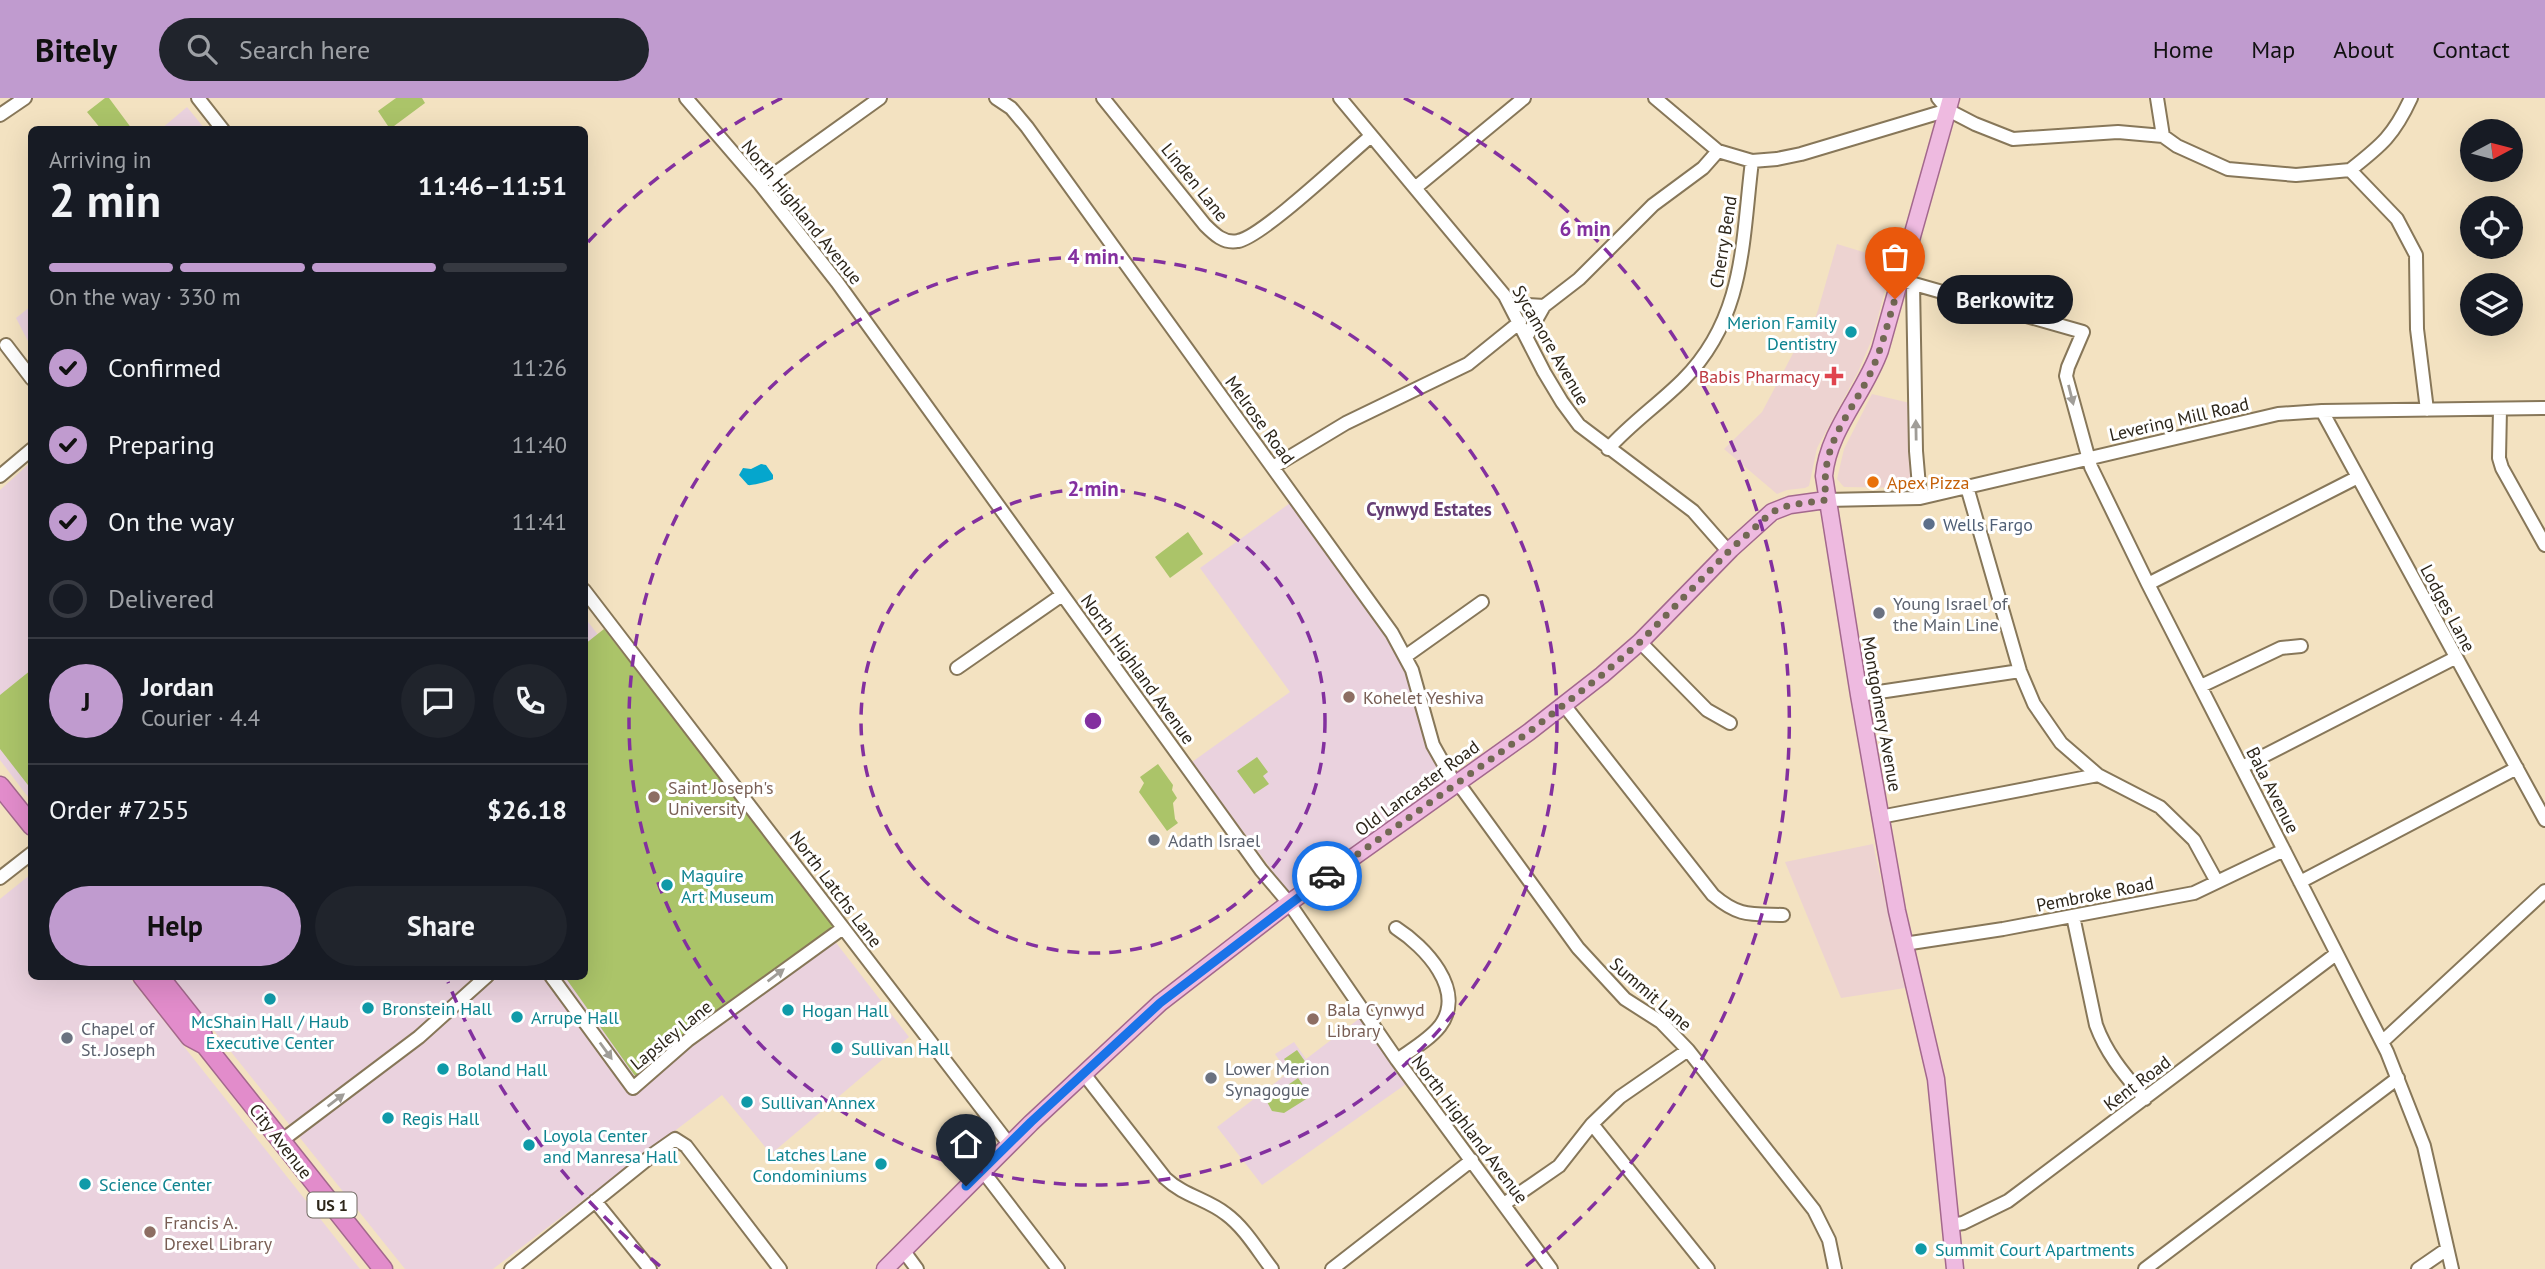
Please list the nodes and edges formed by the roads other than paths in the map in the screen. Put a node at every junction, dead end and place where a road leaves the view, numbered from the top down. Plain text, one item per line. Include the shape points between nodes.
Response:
1 (25, 98) edge
2 (198, 98) edge
3 (686, 98) edge
4 (880, 98) edge
5 (996, 98) edge
6 (1103, 98) edge
7 (1340, 98) edge
8 (1524, 98) edge
9 (1655, 98) edge
10 (2157, 98) edge
11 (2411, 98) edge
12 (1945, 102) edge
13 (0, 115) edge
14 (220, 126) edge
15 (1371, 136) junction
16 (2163, 136) junction
17 (1718, 151) junction
18 (1752, 161) junction
19 (2350, 170) junction
20 (760, 184) junction
21 (1415, 188) junction
22 (1906, 282) junction
23 (1510, 304) junction
24 (1544, 306) junction
25 (1520, 322) junction
26 (1527, 336) junction
27 (6, 345) dead end
28 (28, 374) edge
29 (2545, 408) edge
30 (2500, 409) junction
31 (2427, 410) junction
32 (2322, 411) junction
33 (1608, 449) junction
34 (28, 452) edge
35 (2087, 459) junction
36 (1273, 467) junction
37 (0, 476) edge
38 (2358, 477) junction
39 (1967, 488) junction
40 (1920, 498) junction
41 (1826, 500) junction
42 (2545, 545) edge
43 (1729, 552) junction
44 (2148, 584) junction
45 (588, 595) edge
46 (1062, 595) junction
47 (1482, 602) dead end
48 (1640, 642) junction
49 (2301, 646) dead end
50 (1406, 656) junction
51 (2455, 658) junction
52 (957, 668) dead end
53 (2020, 671) junction
54 (2201, 686) junction
55 (1859, 695) junction
56 (1564, 705) junction
57 (1730, 723) dead end
58 (2242, 767) junction
59 (2517, 768) junction
60 (2098, 775) junction
61 (1457, 783) junction
62 (0, 786) edge
63 (1880, 817) junction
64 (2545, 820) edge
65 (28, 821) edge
66 (2284, 850) junction
67 (28, 856) edge
68 (0, 878) edge
69 (2217, 882) junction
70 (2300, 882) junction
71 (2545, 891) edge
72 (1289, 903) junction
73 (1783, 915) dead end
74 (2073, 916) junction
75 (843, 928) junction
76 (1396, 928) dead end
77 (1904, 944) junction
78 (2336, 954) junction
79 (145, 980) edge
80 (162, 980) edge
81 (483, 980) edge
82 (554, 980) edge
83 (2382, 1042) junction
84 (205, 1045) junction
85 (1688, 1050) junction
86 (1397, 1060) junction
87 (1084, 1074) junction
88 (2399, 1078) junction
89 (2145, 1099) junction
90 (1592, 1124) junction
91 (281, 1141) junction
92 (1009, 1144) junction
93 (1472, 1160) junction
94 (982, 1170) junction
95 (595, 1201) junction
96 (1504, 1204) junction
97 (1951, 1225) junction
98 (2447, 1249) junction
99 (903, 1250) junction
100 (518, 1267) edge
101 (383, 1269) edge
102 (650, 1269) edge
103 (780, 1269) edge
104 (885, 1269) edge
105 (917, 1269) edge
106 (1058, 1269) edge
107 (1272, 1269) edge
108 (1332, 1269) edge
109 (1551, 1269) edge
110 (1708, 1269) edge
111 (1835, 1269) edge
112 (1955, 1269) edge
113 (2146, 1269) edge
114 (2418, 1269) edge
115 (2452, 1269) edge

1 - 13 street
2 - 14 street
3 - 20 street, North Highland Avenue
4 - 20 street
5 - 36 street, Melrose Road via 1027,127
6 - 15 street, Linden Lane via 1205,225 1229,242 1239,242 1270,222
7 - 15 street, Sycamore Avenue
8 - 21 street
9 - 17 street
10 - 16 street
11 - 19 street via 2384,144
12 - 16 street via 2013,139 2118,132
12 - 18 street via 1801,154
12 - 22 main road, Montgomery Avenue
15 - 21 street, Sycamore Avenue
16 - 19 street via 2228,169 2296,175
17 - 18 street
17 - 24 street
18 - 33 street, Cherry Bend via 1740,269 1716,338 1682,382
19 - 31 street via 2397,219 2416,255 2417,329
20 - 46 street, North Highland Avenue via 845,293
21 - 23 street, Sycamore Avenue
22 -> 35 street, Bala Avenue via 2083,332 2066,376
40 -> 22 street
22 - 41 main road, Montgomery Avenue via 1876,362 1828,455
23 - 24 street
23 - 25 street, Sycamore Avenue
24 - 26 street
25 - 26 street, Sycamore Avenue
25 - 36 street via 1468,364 1346,423
26 - 33 street, Sycamore Avenue via 1562,402 1584,431
27 - 28 street
29 - 30 street, Levering Mill Road
30 - 31 street, Levering Mill Road
30 - 42 street via 2502,468
31 - 32 street, Levering Mill Road
32 - 35 street, Levering Mill Road via 2278,414
32 - 38 street, Lodges Lane
33 - 43 street, Sycamore Avenue via 1698,515
34 - 37 street
35 - 39 street, Levering Mill Road
35 - 44 street, Bala Avenue
36 - 50 street, Melrose Road
38 - 44 street
38 - 51 street, Lodges Lane
39 - 40 street, Levering Mill Road
39 - 53 street
40 - 41 street, Levering Mill Road
41 - 43 main road, Old Lancaster Road via 1777,509
41 - 55 main road, Montgomery Avenue
43 - 48 main road, Old Lancaster Road
44 - 54 street, Bala Avenue
45 - 75 street, North Latchs Lane
46 - 52 street
46 - 72 street, North Highland Avenue
47 - 50 street
48 - 56 main road, Old Lancaster Road
48 - 57 street via 1707,710
49 - 54 street via 2281,648
50 - 61 street, Melrose Road via 1433,745
51 - 58 street
51 - 59 street, Lodges Lane
53 - 55 street
53 - 60 street via 2034,704 2061,743
54 - 58 street, Bala Avenue
55 - 63 main road, Montgomery Avenue
56 - 61 main road, Old Lancaster Road
56 - 73 street via 1713,895 1741,914
58 - 66 street, Bala Avenue
59 - 64 street, Lodges Lane
59 - 70 street
60 - 63 street
60 - 69 street via 2160,807 2194,840
61 - 72 main road, Old Lancaster Road
61 - 85 street, Summit Lane via 1603,978 1661,1022
62 - 65 highway
63 - 77 main road, Montgomery Avenue
66 - 69 street, Pembroke Road
66 - 70 street, Bala Avenue
67 - 68 street
69 - 74 street, Pembroke Road via 2194,893
70 - 78 street, Bala Avenue
71 - 83 street
72 - 86 street, North Highland Avenue
72 - 87 main road, Old Lancaster Road via 1160,1003
74 - 77 street, Pembroke Road
74 - 89 street via 2102,1042
82 -> 75 street, Lapsley Lane via 633,1088 688,1040
75 - 92 street, North Latchs Lane
76 - 86 street via 1422,949 1441,974 1449,998 1442,1024
77 - 97 main road, Montgomery Avenue via 1936,1079
78 - 83 street, Bala Avenue
78 - 89 street, Kent Road
79 - 84 highway, City Avenue / US 1 via 190,1037
80 - 84 highway, City Avenue / US 1 via 201,1029
91 -> 81 street via 419,1037
83 - 88 street, Bala Avenue
84 - 91 highway, City Avenue / US 1
85 - 90 street via 1636,1084
85 - 111 street, Summit Lane via 1814,1210 1829,1240
86 - 93 street, North Highland Avenue
87 - 92 main road, Old Lancaster Road
87 - 107 street via 1165,1178 1178,1190 1225,1213
88 - 98 street, Bala Avenue via 2424,1146
88 - 113 street
89 - 97 street, Kent Road via 2008,1201
90 - 96 street via 1559,1166
90 - 110 street
91 - 101 highway, City Avenue / US 1
92 - 94 main road, Old Lancaster Road
93 - 96 street, North Highland Avenue
93 - 108 street
94 - 99 main road, Old Lancaster Road
94 - 106 street
95 - 100 street
95 - 102 street
95 - 103 street via 678,1140
96 - 109 street, North Highland Avenue
97 - 112 main road, Montgomery Avenue
98 - 114 street
98 - 115 street, Bala Avenue
99 - 104 main road, Old Lancaster Road
99 - 105 street

